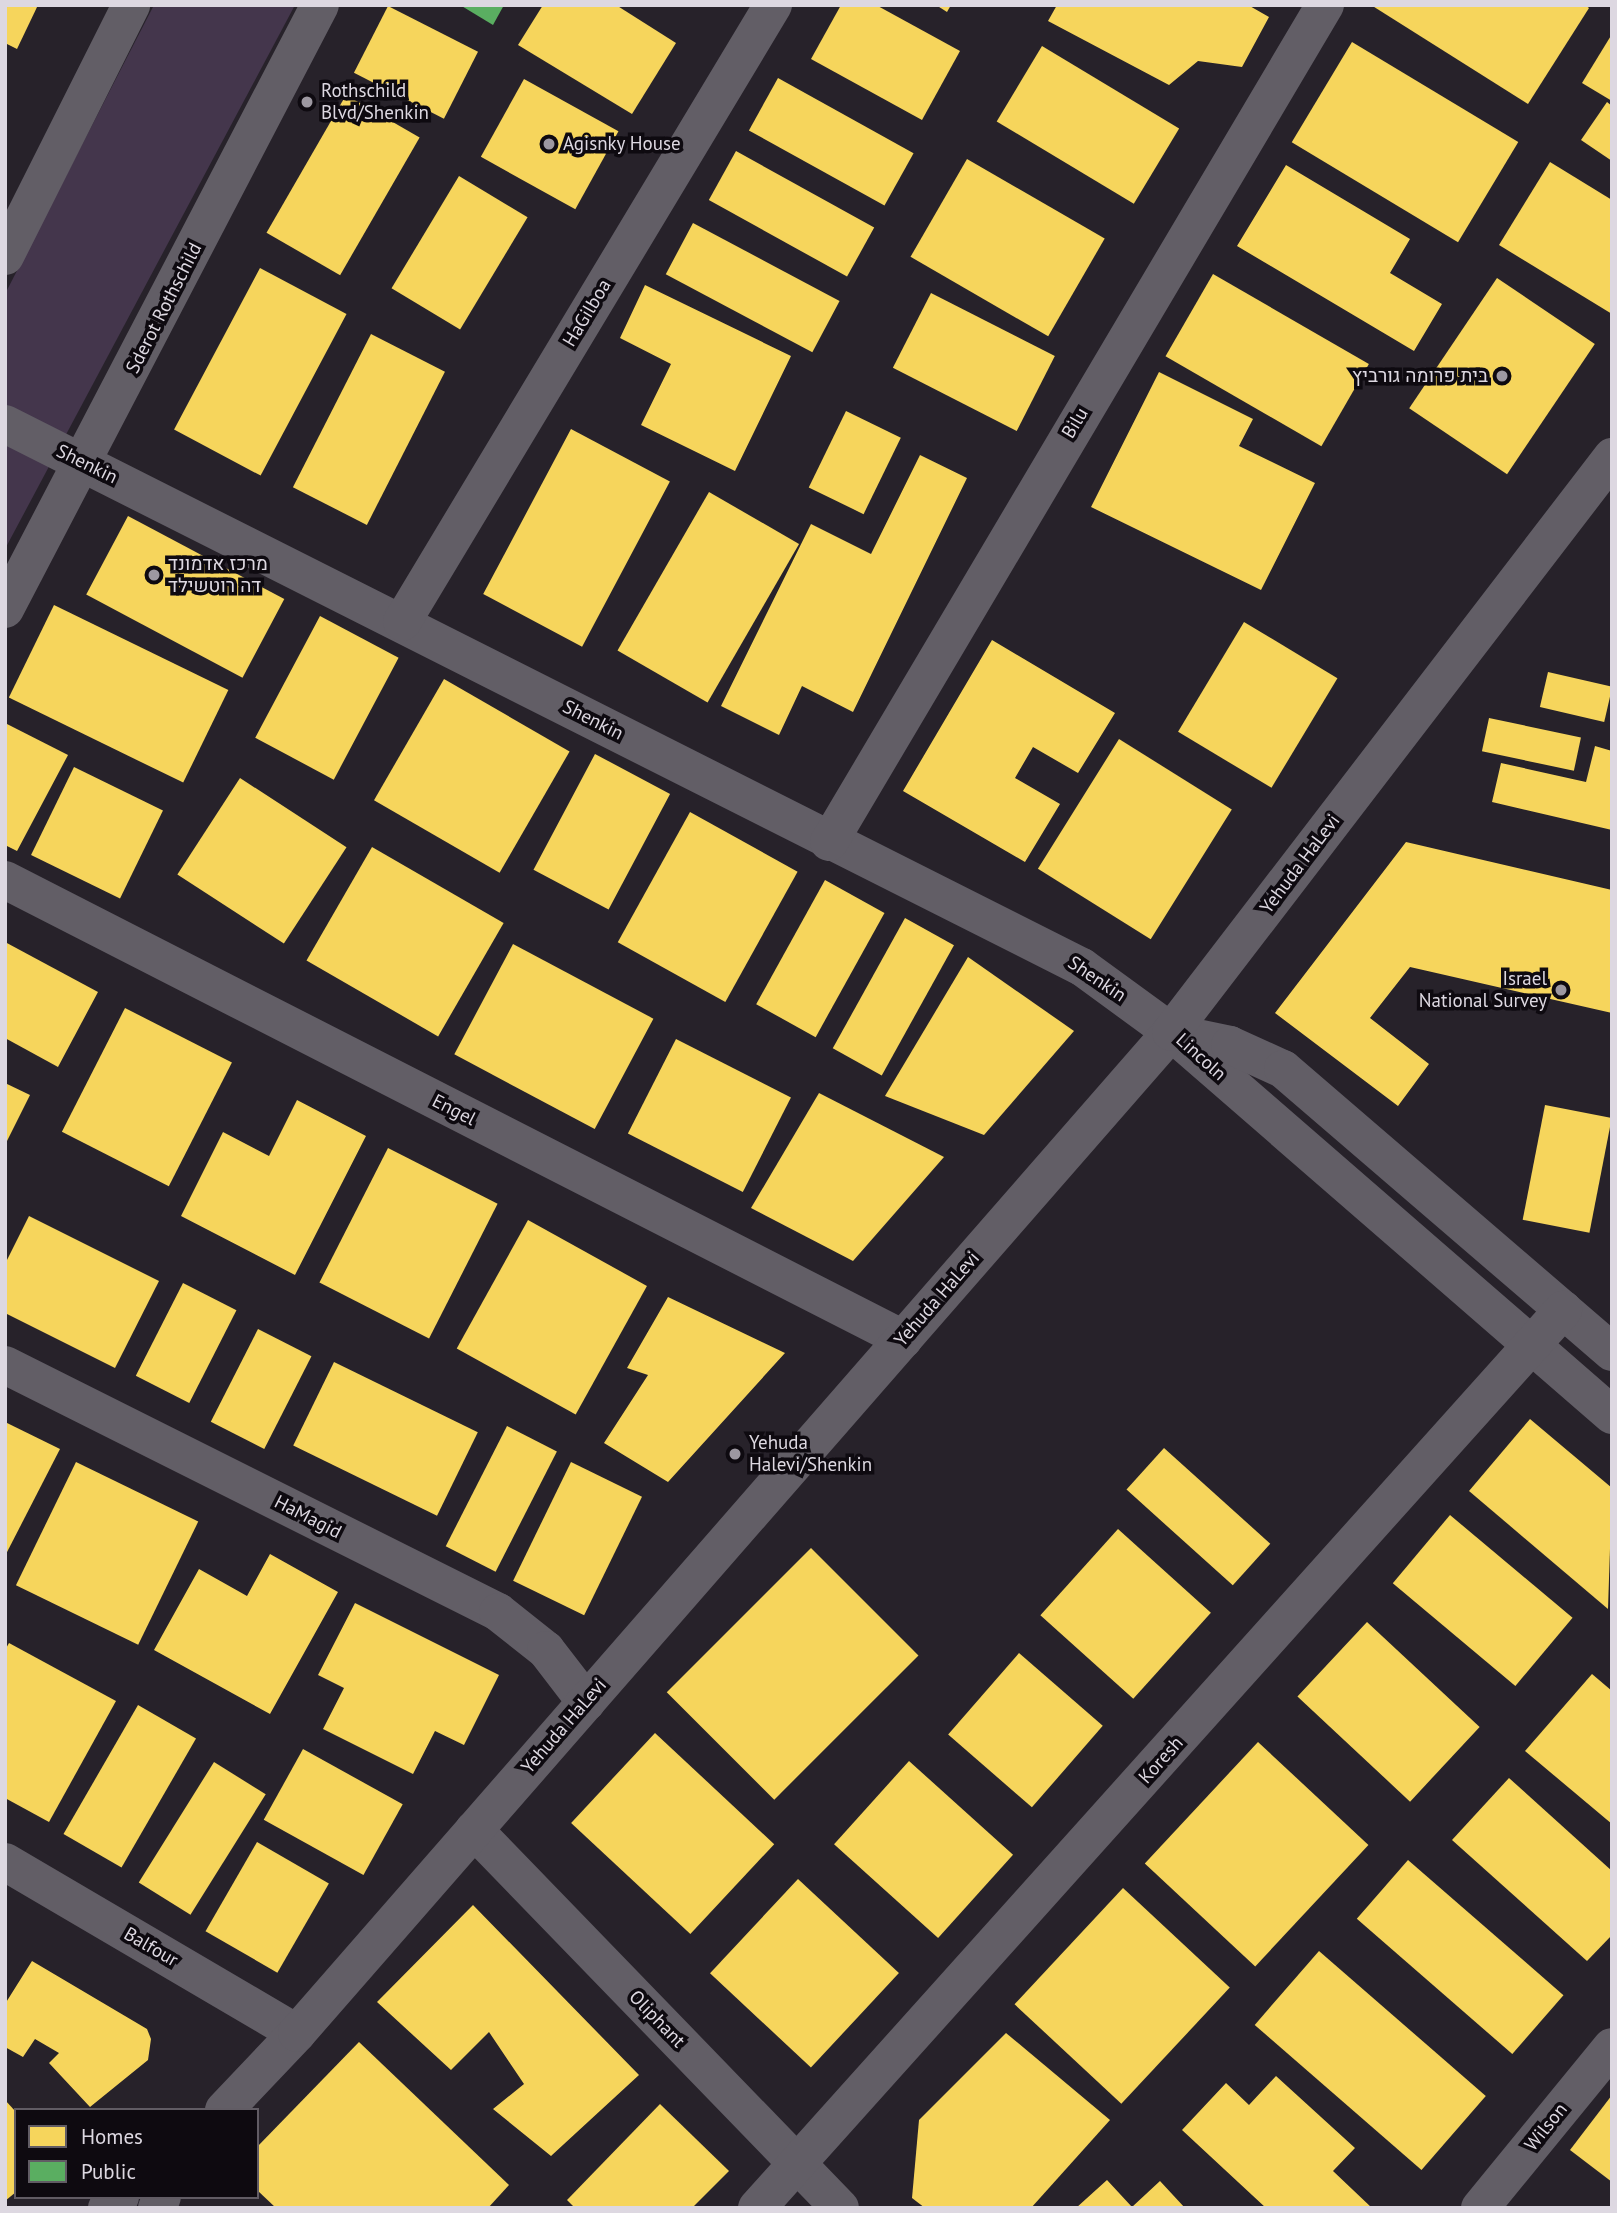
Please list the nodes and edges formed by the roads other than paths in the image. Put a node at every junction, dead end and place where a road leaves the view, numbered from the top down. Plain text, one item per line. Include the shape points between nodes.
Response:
1 (131, 5) edge
2 (320, 5) edge
3 (773, 5) edge
4 (1325, 5) edge
5 (5, 256) edge
6 (5, 424) edge
7 (1612, 457) edge
8 (84, 462) junction
9 (5, 610) edge
10 (402, 622) junction
11 (829, 842) junction
12 (5, 880) edge
13 (1171, 1032) junction
14 (1563, 1310) junction
15 (903, 1339) junction
16 (1532, 1346) junction
17 (1612, 1352) edge
18 (5, 1365) edge
19 (1612, 1415) edge
20 (586, 1702) junction
21 (474, 1830) junction
22 (5, 1862) edge
23 (297, 2032) junction
24 (1612, 2047) edge
25 (226, 2108) edge
26 (798, 2165) junction
27 (1498, 2202) edge
28 (757, 2208) edge
29 (840, 2208) edge

1 - 5 street
2 - 8 street, Sderot Rothschild
3 - 10 street, HaGilboa
4 - 11 street, Bilu
6 - 8 street, Shenkin
7 - 13 street, Yehuda HaLevi
8 - 9 street, Sderot Rothschild
8 - 10 street, Shenkin
10 - 11 street, Shenkin
11 - 13 street, Shenkin via 1082,967
12 - 15 street, Engel
13 - 14 street, Lincoln via 1230,1045 1283,1069
13 - 15 street, Yehuda HaLevi
13 - 16 street, Lincoln
14 - 16 street, Koresh
14 - 17 street, Lincoln
15 - 20 street, Yehuda HaLevi
16 - 19 street, Lincoln
16 - 26 street, Koresh
18 - 20 street, HaMagid via 498,1612 546,1650
20 - 21 street, Yehuda HaLevi
21 - 23 street, Yehuda HaLevi
21 - 26 street, Oliphant
22 - 23 street, Balfour
23 - 25 street, Yehuda HaLevi
24 - 27 street, Wilson
26 - 28 street, Koresh
26 - 29 street, Oliphant

